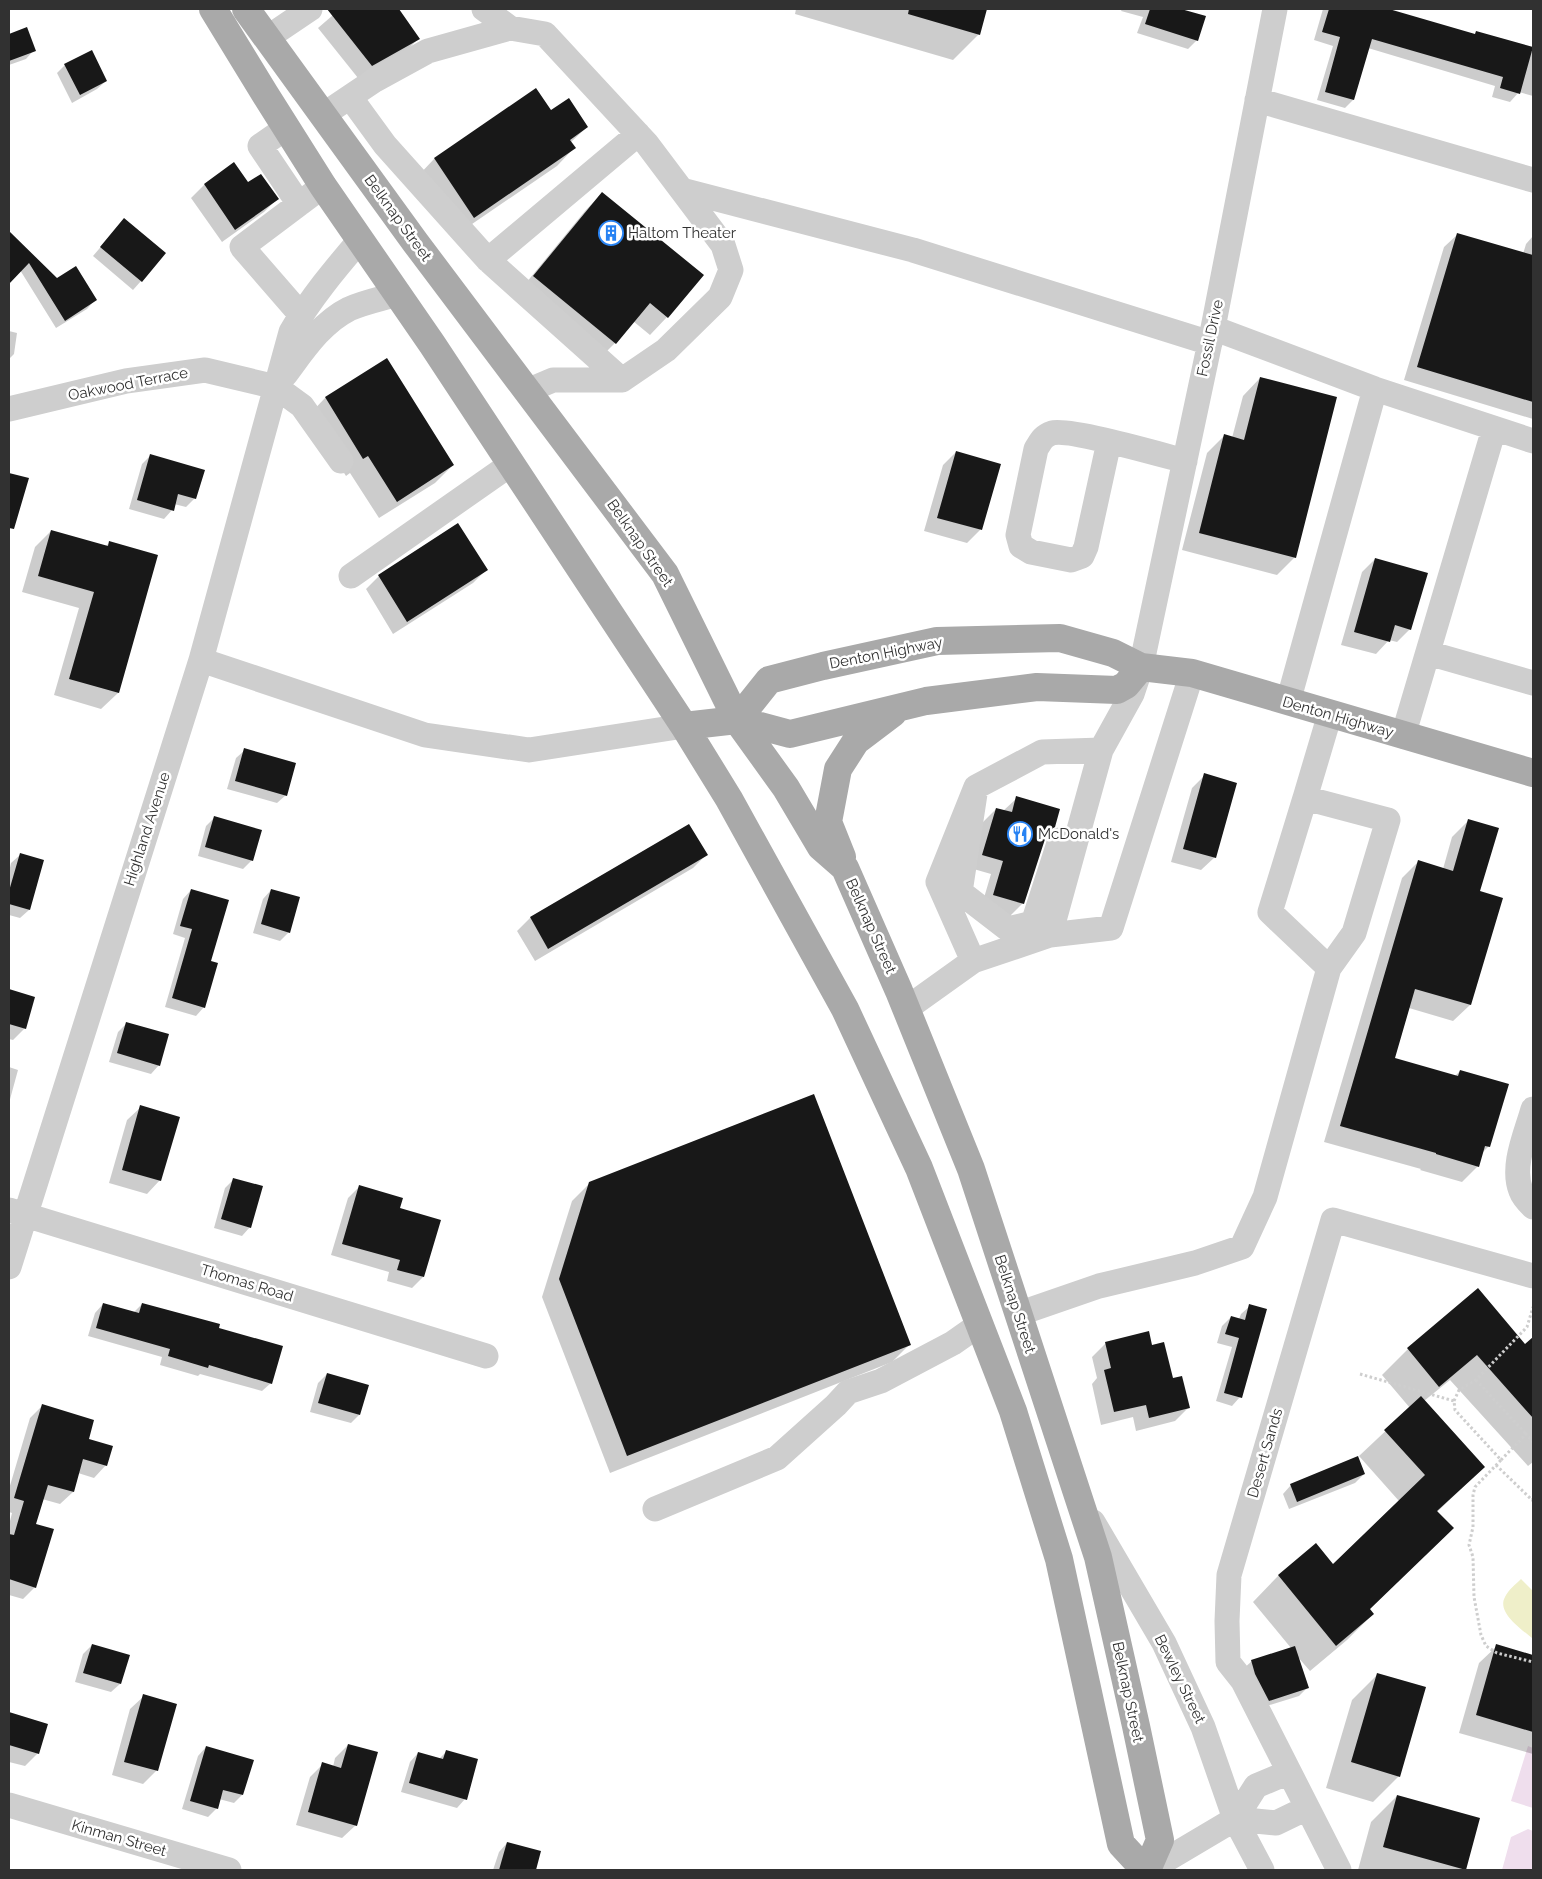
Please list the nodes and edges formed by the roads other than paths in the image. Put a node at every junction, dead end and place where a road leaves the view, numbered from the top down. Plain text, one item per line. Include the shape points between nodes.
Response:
1 (213, 9) edge
2 (246, 9) edge
3 (310, 9) edge
4 (484, 9) edge
5 (1275, 9) edge
6 (510, 28) junction
7 (268, 38) junction
8 (350, 97) junction
9 (1257, 100) junction
10 (323, 115) junction
11 (286, 128) junction
12 (638, 134) junction
13 (1533, 180) edge
14 (324, 186) junction
15 (682, 190) junction
16 (299, 204) junction
17 (360, 240) junction
18 (488, 260) junction
19 (397, 294) junction
20 (301, 315) junction
21 (1211, 335) junction
22 (622, 380) junction
23 (276, 387) junction
24 (1375, 388) junction
25 (527, 391) junction
26 (9, 409) edge
27 (1494, 429) junction
28 (1108, 442) junction
29 (1533, 442) edge
30 (1185, 461) junction
31 (341, 462) dead end
32 (511, 464) junction
33 (351, 576) dead end
34 (1428, 653) junction
35 (201, 660) junction
36 (1141, 667) junction
37 (1192, 673) junction
38 (1533, 683) edge
39 (1288, 702) junction
40 (901, 707) junction
41 (1330, 714) junction
42 (737, 720) junction
43 (684, 726) junction
44 (1403, 736) junction
45 (1101, 750) junction
46 (1533, 773) edge
47 (976, 787) junction
48 (1305, 798) junction
49 (845, 868) junction
50 (1050, 935) junction
51 (972, 961) junction
52 (1329, 968) junction
53 (906, 1009) junction
54 (1533, 1109) edge
55 (1531, 1204) edge
56 (16, 1213) edge
57 (9, 1267) edge
58 (1533, 1276) edge
59 (1018, 1314) junction
60 (980, 1324) junction
61 (486, 1356) dead end
62 (1078, 1496) junction
63 (655, 1509) dead end
64 (1289, 1772) junction
65 (9, 1805) edge
66 (1307, 1808) junction
67 (1235, 1819) junction
68 (229, 1870) edge
69 (1147, 1870) edge
70 (1262, 1870) edge
71 (1339, 1870) edge

1 - 11 main road
2 - 7 main road, Belknap Street
3 - 7 street
4 - 6 street
5 - 9 street, Fossil Drive
6 - 8 street via 428,51
6 - 12 street via 545,34
7 - 10 main road, Belknap Street
8 - 10 street
8 - 18 street via 385,145
9 - 13 street
9 - 21 street, Fossil Drive
10 - 25 main road, Belknap Street
11 - 14 main road
11 - 16 street via 260,146
12 - 15 street
12 - 18 street
14 - 16 street
14 - 17 main road
15 - 21 street via 913,250
15 - 22 street via 723,245 731,270 720,297 666,350
16 - 20 street via 242,248
17 - 19 main road
17 - 20 street
18 - 22 street
19 - 23 street via 350,309 334,318 311,341
19 - 32 main road
20 - 23 street via 291,332
21 - 24 street
21 - 30 street, Fossil Drive
22 - 25 street via 553,380
23 - 26 street, Oakwood Terrace via 205,370 126,382
23 - 31 street via 302,406
23 - 35 street, Highland Avenue
24 - 27 street
24 - 39 street
25 - 42 main road, Belknap Street via 666,574
27 - 29 street
27 - 34 street
28 - 28 street via 1054,432 1042,437 1036,449 1018,535 1021,546 1032,552 1071,560 1082,556
28 - 30 street
30 - 36 street, Fossil Drive
32 - 33 street
32 - 43 main road
34 - 38 street
34 - 44 street
35 - 43 street via 425,735 529,750
35 - 56 street, Highland Avenue
36 - 37 main road, Denton Highway
36 - 40 main road via 1117,690 1037,688
36 - 42 main road, Denton Highway via 1113,652 1060,638 937,641 769,680
36 - 45 street, Fossil Drive via 1132,694
37 - 39 main road, Denton Highway
37 - 50 street via 1111,928
39 - 41 main road, Denton Highway
40 - 42 main road via 790,734
40 - 49 main road via 856,741 838,769 828,822
41 - 44 main road, Denton Highway
41 - 48 street
42 - 43 main road
42 - 49 main road, Belknap Street via 786,788 821,847
43 - 60 main road via 734,807 845,1009 919,1168
44 - 46 main road, Denton Highway
45 - 47 street via 1042,752
45 - 47 street via 1079,782 1033,922 1008,929 960,892
45 - 50 street
47 - 51 street via 938,882
48 - 52 street via 1270,912
48 - 52 street via 1388,820 1354,934
49 - 53 main road, Belknap Street
50 - 51 street
51 - 53 street
52 - 59 street via 1264,1197 1242,1247 1195,1263 1100,1286
53 - 59 main road, Belknap Street via 971,1169
54 - 55 street via 1519,1156 1518,1175 1521,1192
56 - 57 street, Highland Avenue
56 - 61 street, Thomas Road
58 - 64 street, Desert Sands via 1333,1220 1229,1575 1228,1662 1243,1681
59 - 62 main road, Belknap Street
60 - 63 street via 953,1343 881,1381 848,1392 777,1458
60 - 69 main road via 1013,1411 1059,1559 1121,1844
62 - 67 street, Bewley Street via 1164,1643 1204,1727
62 - 69 main road, Belknap Street via 1098,1557 1160,1840
64 - 66 street, Desert Sands
64 - 67 street via 1256,1786
65 - 68 street, Kinman Street
66 - 67 street via 1276,1823
66 - 71 street, Desert Sands
67 - 69 street
67 - 70 street, Bewley Street

